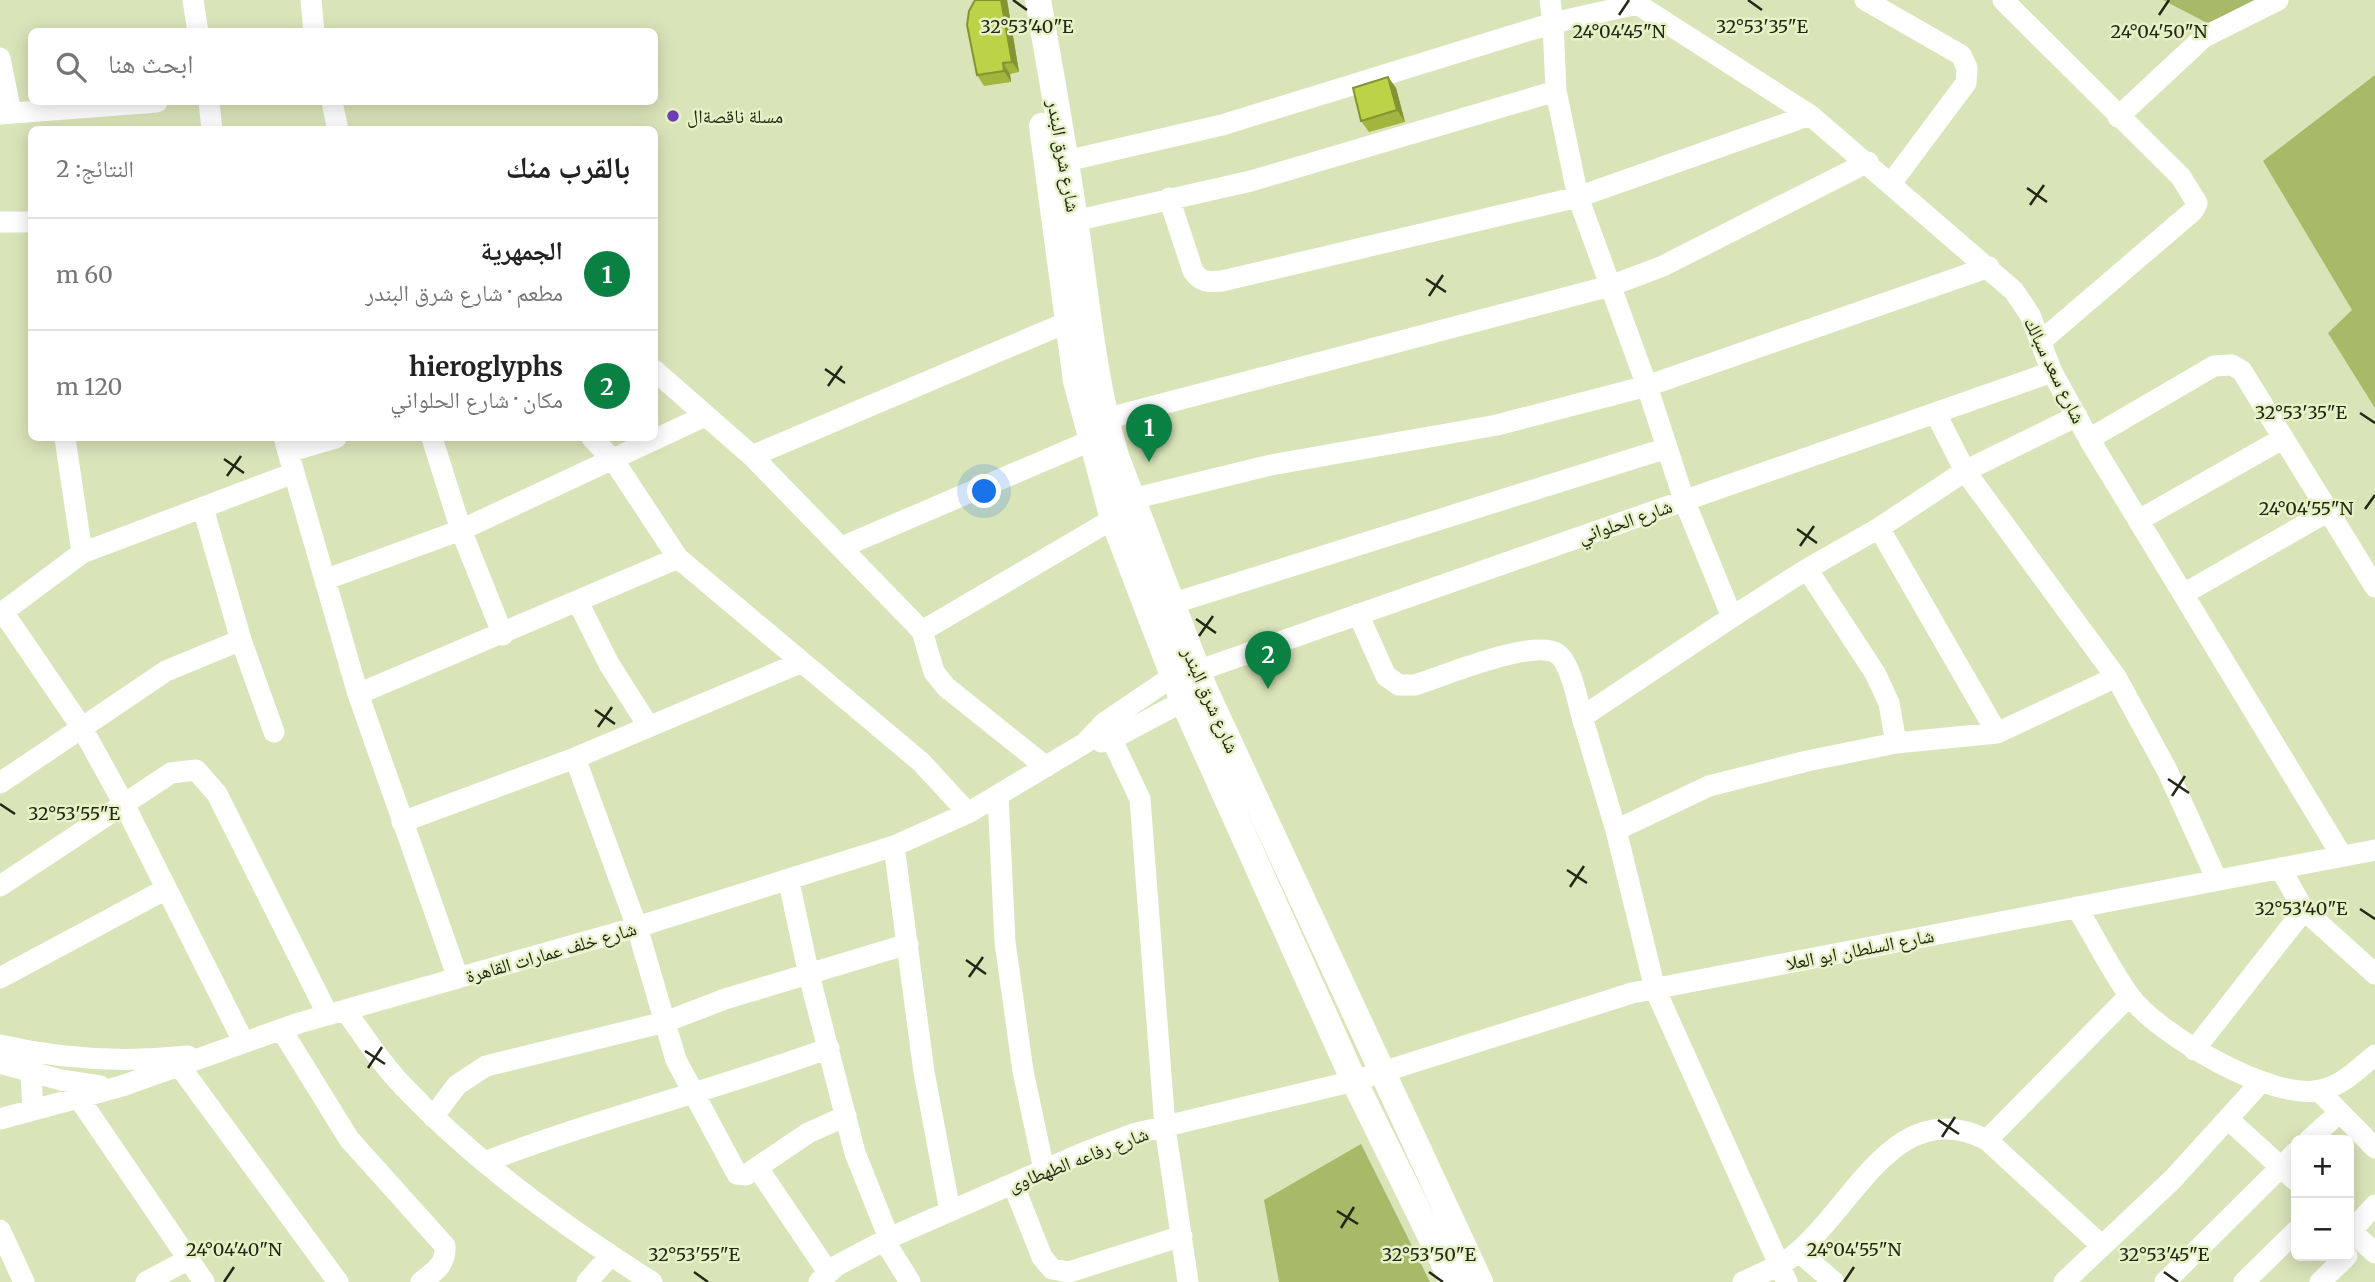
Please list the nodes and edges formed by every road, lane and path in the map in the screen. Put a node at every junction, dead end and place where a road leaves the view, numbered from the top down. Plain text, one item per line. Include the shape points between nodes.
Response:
1 (193, 0) edge
2 (311, 0) edge
3 (1020, 0) edge
4 (1038, 0) edge
5 (1550, 0) edge
6 (1865, 0) edge
7 (2003, 0) edge
8 (2278, 0) edge
9 (1638, 2) edge
10 (1553, 23) junction
11 (197, 28) edge
12 (314, 28) edge
13 (0, 58) edge
14 (1556, 91) junction
15 (116, 105) edge
16 (209, 105) edge
17 (333, 105) edge
18 (5, 113) edge
19 (1810, 115) junction
20 (2118, 117) junction
21 (212, 126) edge
22 (337, 126) edge
23 (1868, 162) junction
24 (1056, 163) junction
25 (1892, 182) junction
26 (1578, 197) junction
27 (1169, 198) junction
28 (0, 222) edge
29 (28, 222) edge
30 (1065, 223) junction
31 (1989, 267) junction
32 (1610, 286) junction
33 (1077, 318) junction
34 (2040, 342) junction
35 (2052, 372) junction
36 (658, 374) edge
37 (1647, 386) junction
38 (1936, 414) junction
39 (705, 416) junction
40 (2077, 416) junction
41 (1105, 419) junction
42 (658, 439) edge
43 (2089, 439) junction
44 (2282, 439) junction
45 (1090, 440) junction
46 (65, 441) edge
47 (326, 441) edge
48 (433, 441) edge
49 (595, 441) edge
50 (654, 441) edge
51 (1667, 448) junction
52 (289, 454) edge
53 (752, 456) junction
54 (614, 461) junction
55 (1965, 471) junction
56 (1132, 499) junction
57 (1684, 500) junction
58 (203, 508) junction
59 (2328, 512) junction
60 (1113, 519) junction
61 (2139, 520) junction
62 (1880, 528) junction
63 (461, 530) junction
64 (842, 547) junction
65 (82, 553) junction
66 (678, 558) junction
67 (1807, 569) junction
68 (327, 579) junction
69 (2375, 587) edge
70 (2185, 593) junction
71 (578, 602) junction
72 (1171, 604) junction
73 (2, 613) edge
74 (1358, 614) junction
75 (1732, 617) junction
76 (922, 631) junction
77 (503, 635) junction
78 (241, 640) junction
79 (802, 662) junction
80 (2116, 677) junction
81 (1190, 680) junction
82 (358, 694) junction
83 (1582, 717) junction
84 (649, 727) junction
85 (82, 728) junction
86 (1108, 731) junction
87 (274, 732) dead end
88 (1997, 733) junction
89 (1896, 743) junction
90 (575, 758) junction
91 (1046, 767) junction
92 (0, 783) edge
93 (998, 796) junction
94 (124, 804) junction
95 (968, 813) junction
96 (402, 822) junction
97 (1616, 830) junction
98 (894, 846) junction
99 (2375, 850) edge
100 (2342, 856) junction
101 (2280, 868) junction
102 (2217, 880) junction
103 (789, 882) junction
104 (0, 886) edge
105 (166, 889) junction
106 (2076, 906) junction
107 (2304, 910) junction
108 (636, 927) junction
109 (908, 944) junction
110 (2375, 974) edge
111 (809, 975) junction
112 (0, 978) edge
113 (458, 978) junction
114 (1655, 989) junction
115 (2129, 996) junction
116 (337, 1013) junction
117 (666, 1022) junction
118 (281, 1029) junction
119 (243, 1041) junction
120 (0, 1045) edge
121 (829, 1048) junction
122 (2194, 1049) junction
123 (211, 1054) junction
124 (2375, 1055) edge
125 (0, 1062) edge
126 (31, 1062) junction
127 (181, 1068) junction
128 (1382, 1072) junction
129 (1354, 1081) junction
130 (2261, 1082) junction
131 (122, 1087) junction
132 (2319, 1091) junction
133 (692, 1095) junction
134 (78, 1097) junction
135 (33, 1110) junction
136 (2339, 1113) junction
137 (846, 1116) junction
138 (433, 1117) junction
139 (0, 1119) edge
140 (2228, 1119) junction
141 (1165, 1127) junction
142 (2315, 1135) edge
143 (1987, 1140) junction
144 (2375, 1148) edge
145 (2291, 1157) edge
146 (485, 1163) junction
147 (757, 1167) junction
148 (2280, 1167) junction
149 (1044, 1170) junction
150 (2291, 1177) edge
151 (1013, 1184) junction
152 (2375, 1205) edge
153 (950, 1211) junction
154 (0, 1230) edge
155 (1182, 1236) junction
156 (2291, 1236) edge
157 (886, 1239) junction
158 (2355, 1244) edge
159 (2102, 1246) junction
160 (611, 1255) junction
161 (189, 1259) junction
162 (1789, 1266) edge
163 (824, 1277) edge
164 (24, 1282) edge
165 (146, 1282) edge
166 (204, 1282) edge
167 (338, 1282) edge
168 (421, 1282) edge
169 (587, 1282) edge
170 (652, 1282) edge
171 (910, 1282) edge
172 (1188, 1282) edge
173 (1453, 1282) edge
174 (1480, 1282) edge
175 (1743, 1282) edge
176 (1834, 1282) edge
177 (2064, 1282) edge
178 (2165, 1282) edge
179 (2244, 1282) edge
180 (2320, 1282) edge

1 - 11 street
2 - 12 street
3 - 24 main road, شارع شرق البندر
4 - 24 main road, شارع شرق البندر
5 - 10 street
6 - 25 street via 1961,55 1967,68 1966,83
7 - 20 street
8 - 20 street via 2204,37
9 - 10 street
9 - 19 street, شارع سعد سبالك
10 - 14 street
10 - 24 street via 1222,125
13 - 18 street
14 - 26 street
14 - 27 street via 1251,181
15 - 18 street
16 - 21 street
17 - 22 street
19 - 23 street, شارع سعد سبالك
19 - 26 street
20 - 34 street via 2180,177 2197,203
23 - 25 street, شارع سعد سبالك
23 - 32 street via 1663,266
24 - 30 main road, شارع شرق البندر
25 - 31 street, شارع سعد سبالك
26 - 27 street via 1208,283 1198,279 1187,259
26 - 32 street
27 - 30 street
28 - 29 street
30 - 33 main road, شارع شرق البندر
31 - 34 street, شارع سعد سبالك via 2014,291
31 - 37 street
32 - 37 street
32 - 41 street
33 - 41 main road, شارع شرق البندر
33 - 45 main road, شارع شرق البندر via 1076,381
33 - 53 street
34 - 35 street, شارع سعد سبالك
35 - 38 street, شارع الحلواني
35 - 40 street, شارع سعد سبالك
36 - 39 street
37 - 51 street
37 - 56 street via 1497,425 1271,465
38 - 55 street
38 - 57 street, شارع الحلواني
39 - 42 street
39 - 53 street
40 - 43 street, شارع سعد سبالك
40 - 55 street
41 - 56 main road, شارع شرق البندر
43 - 44 street via 2226,363 2242,372
43 - 61 street, شارع سعد سبالك
44 - 59 street
44 - 61 street
45 - 60 main road, شارع شرق البندر
45 - 64 street
46 - 65 street
47 - 52 street
48 - 63 street
49 - 54 street
50 - 54 street
51 - 57 street
51 - 72 street
52 - 58 street
52 - 68 street
53 - 64 street
54 - 63 street
54 - 66 street
55 - 62 street
55 - 80 street
56 - 72 main road, شارع شرق البندر
57 - 74 street, شارع الحلواني
57 - 75 street
58 - 65 street
58 - 78 street
59 - 69 street
59 - 70 street
60 - 76 street
60 - 81 main road, شارع شرق البندر
61 - 70 street, شارع سعد سبالك
62 - 67 street
62 - 88 street
63 - 68 street
63 - 77 street
64 - 76 street
65 - 73 street
66 - 71 street
66 - 79 street
67 - 75 street
67 - 89 street via 1875,673 1889,703
68 - 82 street
70 - 100 street, شارع سعد سبالك
71 - 77 street
71 - 84 street via 609,664
72 - 81 main road, شارع شرق البندر
73 - 85 street
74 - 81 street, شارع الحلواني
74 - 83 street via 1386,676 1399,685 1415,685 1535,649 1556,653 1567,664
75 - 83 street
76 - 91 street via 934,672 946,687
77 - 82 street
78 - 85 street via 166,671
78 - 87 street
79 - 84 street
79 - 95 street via 921,762
80 - 88 street
80 - 102 street via 2167,770
81 - 86 street, شارع خلف عمارات القاهرة
81 - 128 main road, شارع شرق البندر
81 - 129 main road, شارع شرق البندر
82 - 96 street
83 - 97 street
84 - 90 street
85 - 92 street
85 - 94 street
86 - 91 street, شارع خلف عمارات القاهرة
86 - 141 street via 1140,799
88 - 89 street
89 - 97 street via 1709,786
90 - 96 street
90 - 108 street
91 - 93 street, شارع خلف عمارات القاهرة
93 - 95 street, شارع خلف عمارات القاهرة
93 - 149 street via 1007,955 1023,1071
94 - 104 street
94 - 105 street
94 - 116 street via 171,773 196,770 217,794
95 - 98 street, شارع خلف عمارات القاهرة
96 - 113 street
97 - 114 street
98 - 103 street, شارع خلف عمارات القاهرة
98 - 109 street
99 - 100 street, شارع السلطان ابو العلا
100 - 101 street, شارع السلطان ابو العلا
101 - 102 street, شارع السلطان ابو العلا
101 - 107 street
102 - 106 street, شارع السلطان ابو العلا
103 - 108 street, شارع خلف عمارات القاهرة
103 - 111 street
105 - 112 street
105 - 119 street
106 - 114 street, شارع السلطان ابو العلا
106 - 115 street
107 - 110 street
107 - 122 street
108 - 113 street, شارع خلف عمارات القاهرة
108 - 117 street
109 - 111 street
109 - 153 street via 924,1072
111 - 117 street
111 - 121 street
113 - 116 street, شارع خلف عمارات القاهرة
114 - 128 street, شارع السلطان ابو العلا
114 - 162 street
115 - 122 street
115 - 143 street
116 - 118 street, شارع خلف عمارات القاهرة
116 - 138 street
117 - 133 street
117 - 138 street via 486,1066 457,1085
118 - 119 street, شارع خلف عمارات القاهرة
118 - 168 street via 349,1139 445,1247 440,1267
119 - 123 street, شارع خلف عمارات القاهرة
120 - 126 street
121 - 133 street
121 - 137 street
122 - 130 street
123 - 126 street via 118,1062
123 - 127 street, شارع خلف عمارات القاهرة
124 - 132 street via 2344,1081
125 - 126 street
126 - 131 street via 74,1083
126 - 135 street
127 - 131 street, شارع خلف عمارات القاهرة
127 - 167 street
128 - 129 street, شارع السلطان ابو العلا
128 - 174 main road, شارع شرق البندر
129 - 141 street, شارع رفاعه الطهطاوى
129 - 173 main road, شارع شرق البندر
130 - 132 street
130 - 140 street
131 - 134 street, شارع خلف عمارات القاهرة
132 - 136 street
133 - 146 street via 562,1132
133 - 147 street via 737,1174 746,1175
134 - 135 street, شارع خلف عمارات القاهرة
134 - 161 street
135 - 139 street, شارع خلف عمارات القاهرة
136 - 142 street
136 - 144 street
137 - 147 street via 808,1133
137 - 157 street
138 - 146 street
140 - 148 street
140 - 159 street
141 - 149 street, شارع رفاعه الطهطاوى via 1133,1134
141 - 155 street
143 - 159 street
143 - 162 street via 1955,1127 1940,1127 1897,1145
145 - 148 street
146 - 160 street
147 - 163 street
148 - 150 street
148 - 178 street
149 - 151 street, شارع رفاعه الطهطاوى
151 - 153 street, شارع رفاعه الطهطاوى
151 - 155 street via 1042,1257 1052,1269 1069,1272
152 - 158 street
153 - 157 street, شارع رفاعه الطهطاوى
154 - 164 street
155 - 172 street
156 - 179 street
157 - 163 street, شارع رفاعه الطهطاوى
157 - 171 street
158 - 180 street
159 - 177 street
160 - 169 street
160 - 170 street
161 - 165 street
161 - 166 street
162 - 175 street
162 - 176 street

